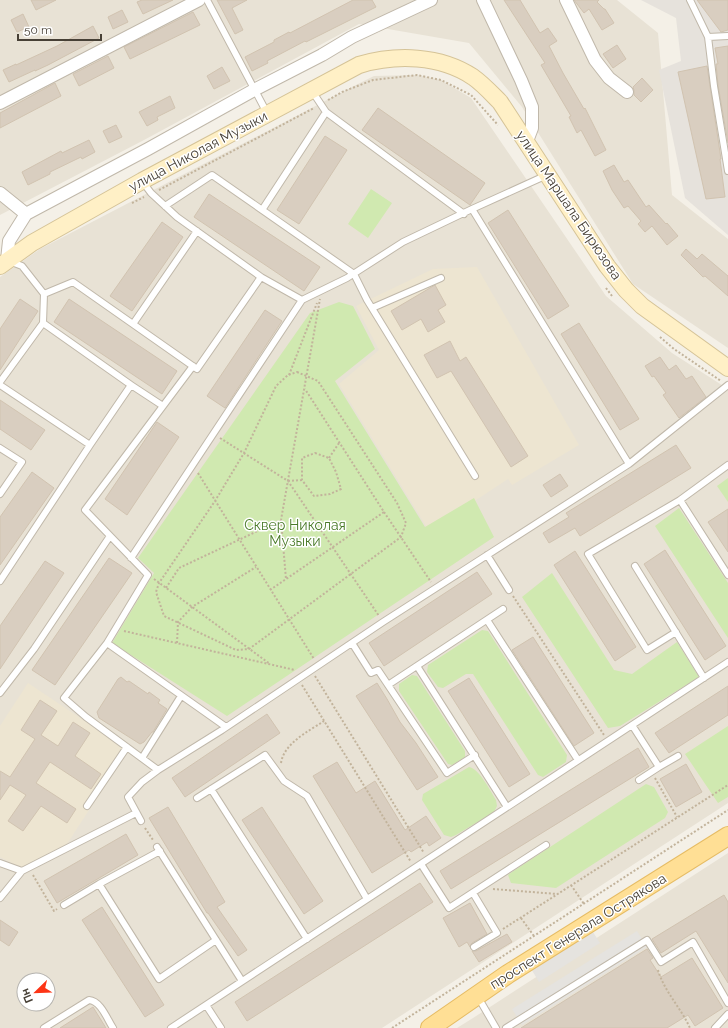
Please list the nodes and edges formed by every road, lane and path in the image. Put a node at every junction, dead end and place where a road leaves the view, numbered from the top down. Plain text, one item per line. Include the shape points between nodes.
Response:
1 (199, 0) edge
2 (207, 0) edge
3 (431, 0) edge
4 (483, 0) edge
5 (566, 0) edge
6 (690, 0) edge
7 (728, 36) edge
8 (708, 37) junction
9 (405, 58) joint
10 (254, 90) junction
11 (312, 90) junction
12 (627, 92) dead end
13 (0, 103) edge
14 (320, 104) junction
15 (326, 112) junction
16 (267, 115) junction
17 (501, 128) dead end
18 (527, 141) junction
19 (728, 171) edge
20 (548, 174) junction
21 (147, 187) junction
22 (0, 193) edge
23 (131, 204) dead end
24 (165, 206) junction
25 (472, 209) junction
26 (262, 210) junction
27 (26, 214) junction
28 (464, 214) junction
29 (197, 231) junction
30 (4, 263) edge
31 (354, 274) junction
32 (261, 277) junction
33 (441, 278) dead end
34 (605, 287) dead end
35 (322, 290) junction
36 (44, 294) junction
37 (615, 298) dead end
38 (302, 300) junction
39 (372, 308) junction
40 (43, 323) junction
41 (133, 324) junction
42 (657, 334) dead end
43 (193, 366) junction
44 (728, 368) edge
45 (288, 375) junction
46 (307, 376) junction
47 (0, 383) edge
48 (131, 385) junction
49 (727, 385) edge
50 (304, 389) junction
51 (163, 406) junction
52 (214, 434) junction
53 (339, 443) junction
54 (90, 444) junction
55 (0, 448) edge
56 (244, 453) junction
57 (329, 458) junction
58 (629, 464) junction
59 (193, 465) junction
60 (728, 465) edge
61 (475, 476) dead end
62 (302, 480) junction
63 (288, 481) junction
64 (0, 494) edge
65 (680, 500) junction
66 (215, 501) junction
67 (384, 512) junction
68 (281, 520) junction
69 (110, 536) junction
70 (401, 537) junction
71 (239, 540) junction
72 (332, 547) junction
73 (487, 555) junction
74 (132, 558) junction
75 (635, 566) dead end
76 (256, 567) junction
77 (350, 573) junction
78 (148, 575) junction
79 (728, 575) edge
80 (286, 579) junction
81 (0, 581) edge
82 (159, 583) junction
83 (166, 588) junction
84 (435, 589) junction
85 (270, 590) junction
86 (509, 590) joint
87 (192, 607) junction
88 (503, 609) dead end
89 (289, 619) junction
90 (487, 620) junction
91 (178, 622) junction
92 (383, 622) junction
93 (115, 629) junction
94 (676, 632) junction
95 (107, 643) junction
96 (352, 643) junction
97 (177, 644) junction
98 (249, 649) junction
99 (728, 662) edge
100 (272, 665) junction
101 (318, 666) junction
102 (417, 666) junction
103 (309, 671) junction
104 (298, 678) junction
105 (704, 678) junction
106 (388, 685) junction
107 (0, 693) edge
108 (182, 696) junction
109 (324, 721) junction
110 (632, 725) junction
111 (226, 727) junction
112 (608, 741) junction
113 (127, 747) junction
114 (475, 755) junction
115 (678, 756) dead end
116 (142, 758) junction
117 (578, 760) junction
118 (660, 767) junction
119 (158, 770) junction
120 (651, 772) junction
121 (278, 774) junction
122 (639, 780) dead end
123 (728, 784) edge
124 (211, 790) junction
125 (197, 798) dead end
126 (87, 806) dead end
127 (508, 807) junction
128 (728, 810) edge
129 (136, 813) junction
130 (677, 817) junction
131 (141, 821) joint
132 (728, 836) edge
133 (546, 845) dead end
134 (158, 849) junction
135 (428, 859) junction
136 (0, 863) edge
137 (421, 864) junction
138 (28, 868) junction
139 (415, 868) junction
140 (22, 872) junction
141 (99, 884) junction
142 (571, 885) junction
143 (480, 888) junction
144 (473, 893) junction
145 (557, 894) junction
146 (0, 898) edge
147 (367, 899) junction
148 (584, 904) junction
149 (64, 905) joint
150 (521, 918) junction
151 (497, 933) junction
152 (534, 936) junction
153 (307, 939) junction
154 (216, 940) junction
155 (474, 947) dead end
156 (658, 969) dead end
157 (242, 981) junction
158 (477, 995) junction
159 (728, 1003) edge
160 (206, 1005) junction
161 (728, 1014) edge
162 (44, 1028) edge
163 (113, 1028) edge
164 (170, 1028) edge
165 (221, 1028) edge
166 (392, 1028) edge
167 (430, 1028) edge
168 (496, 1028) edge
169 (506, 1028) edge
170 (690, 1028) edge
171 (715, 1028) edge

1 - 13 street
2 - 10 lane
3 - 10 street via 352,37
4 - 18 street via 532,107 532,128
5 - 12 street via 595,60 609,78
6 - 8 lane
7 - 8 lane
8 - 19 lane
9 - 11 main road, улица Николая Музыки via 384,59 359,65
9 - 18 main road, улица Маршала Бирюзова via 440,62 473,77 500,102
10 - 16 lane
10 - 27 street
11 - 14 lane
11 - 16 main road, улица Николая Музыки
14 - 15 lane
14 - 17 path via 373,80 417,75 441,80 471,95
14 - 21 path via 285,124
15 - 26 lane
15 - 28 lane
16 - 21 main road, улица Николая Музыки
18 - 20 main road, улица Маршала Бирюзова
20 - 25 lane
20 - 44 main road, улица Маршала Бирюзова via 607,266 626,290 642,306
21 - 23 path
21 - 24 lane
21 - 30 main road, улица Николая Музыки via 32,243
22 - 27 street
24 - 26 lane via 212,175
24 - 29 lane
25 - 28 lane
25 - 58 lane
26 - 31 lane
27 - 30 street via 9,241
28 - 31 lane via 403,242
29 - 32 lane
29 - 41 lane
30 - 36 lane via 22,266
31 - 35 lane
31 - 39 lane
32 - 38 lane
32 - 43 lane via 196,369
33 - 39 lane
34 - 37 path
35 - 38 lane
35 - 45 path
35 - 46 path
36 - 40 lane
36 - 41 lane via 73,282
38 - 52 lane
39 - 61 lane
40 - 47 lane
40 - 48 lane
41 - 43 lane
42 - 49 path via 674,349
43 - 51 lane
45 - 46 path via 297,372
45 - 56 path via 276,386
46 - 50 path
46 - 70 path via 318,381 397,503 406,523
47 - 54 lane
48 - 51 lane
48 - 54 lane
49 - 58 lane
50 - 53 path
50 - 63 path
51 - 69 lane via 85,510
52 - 56 path
52 - 59 lane
53 - 57 path
53 - 67 path
54 - 81 lane
55 - 64 lane via 22,462
56 - 63 path
56 - 66 path
57 - 62 path via 315,453 302,458
57 - 62 path via 341,489 330,494 314,496
58 - 73 lane
59 - 66 path
59 - 74 lane
60 - 65 lane
62 - 63 path
63 - 68 path
63 - 72 path
65 - 79 lane
65 - 94 lane via 588,554 647,650
66 - 71 path
66 - 82 path
67 - 70 path
67 - 72 path
68 - 71 path
68 - 80 path
69 - 74 lane
69 - 107 lane via 34,649
70 - 77 path
70 - 84 path
71 - 76 path
71 - 83 path via 179,568
72 - 77 path
72 - 80 path
73 - 84 lane
73 - 86 lane
74 - 78 lane
75 - 94 lane
76 - 85 path
76 - 87 path
77 - 89 path
77 - 92 path
78 - 82 path
78 - 93 lane
80 - 85 path
82 - 83 path
82 - 91 path via 156,592 164,616
83 - 87 path
84 - 92 lane
85 - 89 path
86 - 112 path
87 - 91 path
87 - 98 path
88 - 90 lane
89 - 98 path
89 - 101 path
90 - 102 lane
90 - 117 lane
91 - 97 path
91 - 98 path via 236,650
92 - 96 lane
93 - 95 lane
93 - 97 path
94 - 105 lane
95 - 108 lane
95 - 113 lane via 64,698 86,718
96 - 101 lane
96 - 106 lane via 371,673 378,670
97 - 100 path
98 - 100 path
99 - 105 lane
100 - 103 path
101 - 103 lane
102 - 106 lane
102 - 114 lane
103 - 104 lane
103 - 135 path
104 - 109 path
104 - 111 lane
105 - 110 lane
106 - 114 lane via 447,773
108 - 111 lane
108 - 116 lane
109 - 121 path via 291,744 282,757
109 - 139 path
110 - 112 lane
110 - 118 lane
111 - 119 lane
112 - 117 lane
113 - 116 lane
113 - 126 lane
114 - 127 lane
115 - 118 lane
116 - 119 lane
117 - 127 lane
118 - 120 lane
119 - 129 lane via 128,797
120 - 122 lane
120 - 130 path
121 - 124 lane via 265,755
121 - 147 lane via 307,796
123 - 130 path
124 - 125 lane
124 - 153 lane
127 - 135 lane
128 - 148 path
129 - 131 lane
129 - 138 lane
130 - 142 path
131 - 134 path
132 - 158 main road, проспект Генерала Острякова
133 - 143 lane
134 - 141 lane
134 - 154 lane
135 - 137 lane
136 - 140 lane
137 - 139 lane
137 - 144 lane via 450,908
138 - 140 lane
138 - 149 path via 54,911
139 - 147 lane
140 - 146 lane
141 - 149 lane
141 - 154 lane via 160,979
142 - 145 path
142 - 148 path
143 - 144 lane
143 - 145 path
144 - 151 lane
145 - 150 path
147 - 153 lane
148 - 152 path
150 - 151 path
150 - 152 path
151 - 155 lane
152 - 166 path
153 - 157 lane
154 - 157 lane
156 - 170 path via 660,978
157 - 160 lane
158 - 167 main road, проспект Генерала Острякова
158 - 168 lane
159 - 169 lane via 692,942 661,962 647,940
160 - 164 lane
160 - 165 lane
161 - 171 lane
162 - 163 lane via 89,1000 98,1003

